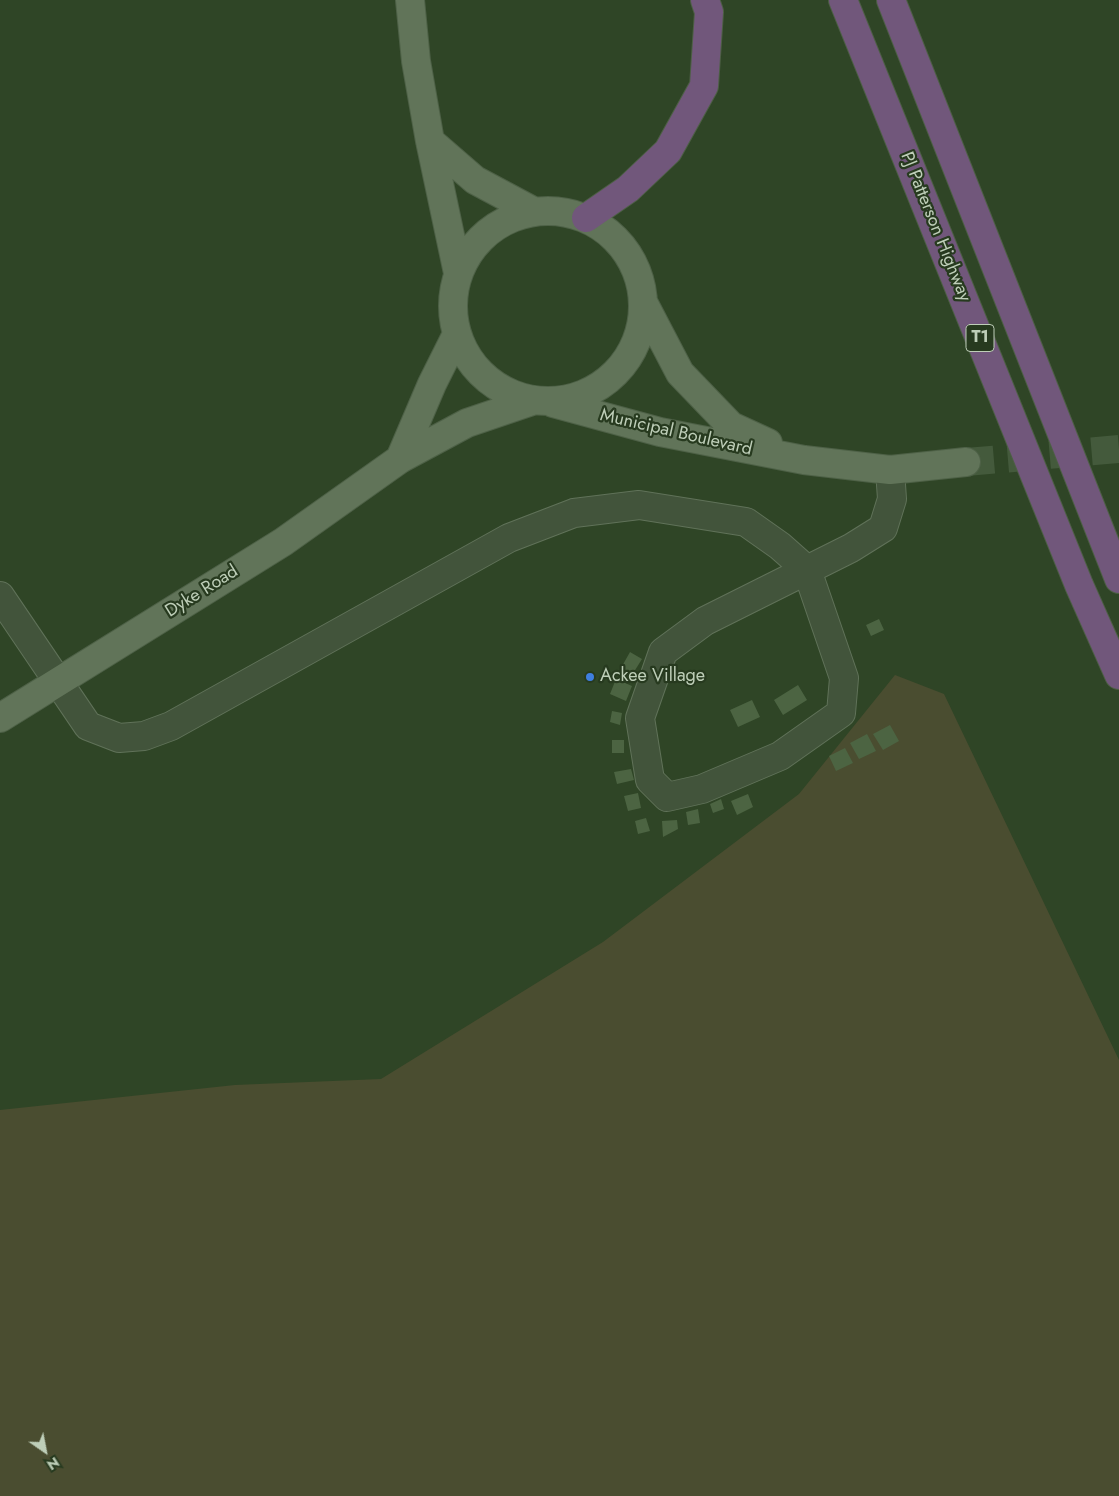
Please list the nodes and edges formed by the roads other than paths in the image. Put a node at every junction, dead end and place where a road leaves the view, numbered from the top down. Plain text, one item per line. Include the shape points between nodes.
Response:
1 (410, 0) edge
2 (705, 0) edge
3 (843, 0) edge
4 (891, 0) edge
5 (430, 142) junction
6 (532, 212) junction
7 (586, 218) junction
8 (458, 273) junction
9 (644, 304) junction
10 (456, 336) junction
11 (541, 402) junction
12 (400, 460) junction
13 (804, 460) junction
14 (966, 462) tunnel mouth
15 (890, 470) junction
16 (807, 570) junction
17 (1119, 579) edge
18 (0, 596) edge
19 (1119, 674) edge
20 (58, 683) junction
21 (0, 718) edge

1 - 5 main road via 416,61
2 - 7 highway via 709,12 704,86 668,151 628,189
3 - 19 highway, PJ Patterson Highway / T1 via 1079,585
4 - 17 highway, T1
5 - 6 main road via 475,180
5 - 8 main road
6 - 7 main road via 560,211
6 - 8 main road via 501,223 475,244
7 - 9 main road via 610,232 628,253 640,278
8 - 10 main road via 452,304
9 - 11 main road, Dyke Road via 640,334 626,362 605,383 579,397
9 - 13 main road, Municipal Boulevard via 680,373 731,426
10 - 11 main road, Municipal Boulevard via 469,362 490,384
10 - 12 main road
11 - 12 main road, Dyke Road via 467,424
11 - 13 main road, Municipal Boulevard via 660,432
12 - 20 main road, Dyke Road via 283,542
13 - 15 main road, Municipal Boulevard
14 - 15 main road, Municipal Boulevard
15 - 16 street via 892,499 883,528
16 - 16 street via 844,678 841,713 780,756 702,789 667,797 650,780 640,718 663,652 705,621
16 - 20 street via 746,522 639,506 574,513 508,538 171,726 144,736 119,738 88,726
18 - 20 street
20 - 21 main road, Dyke Road

